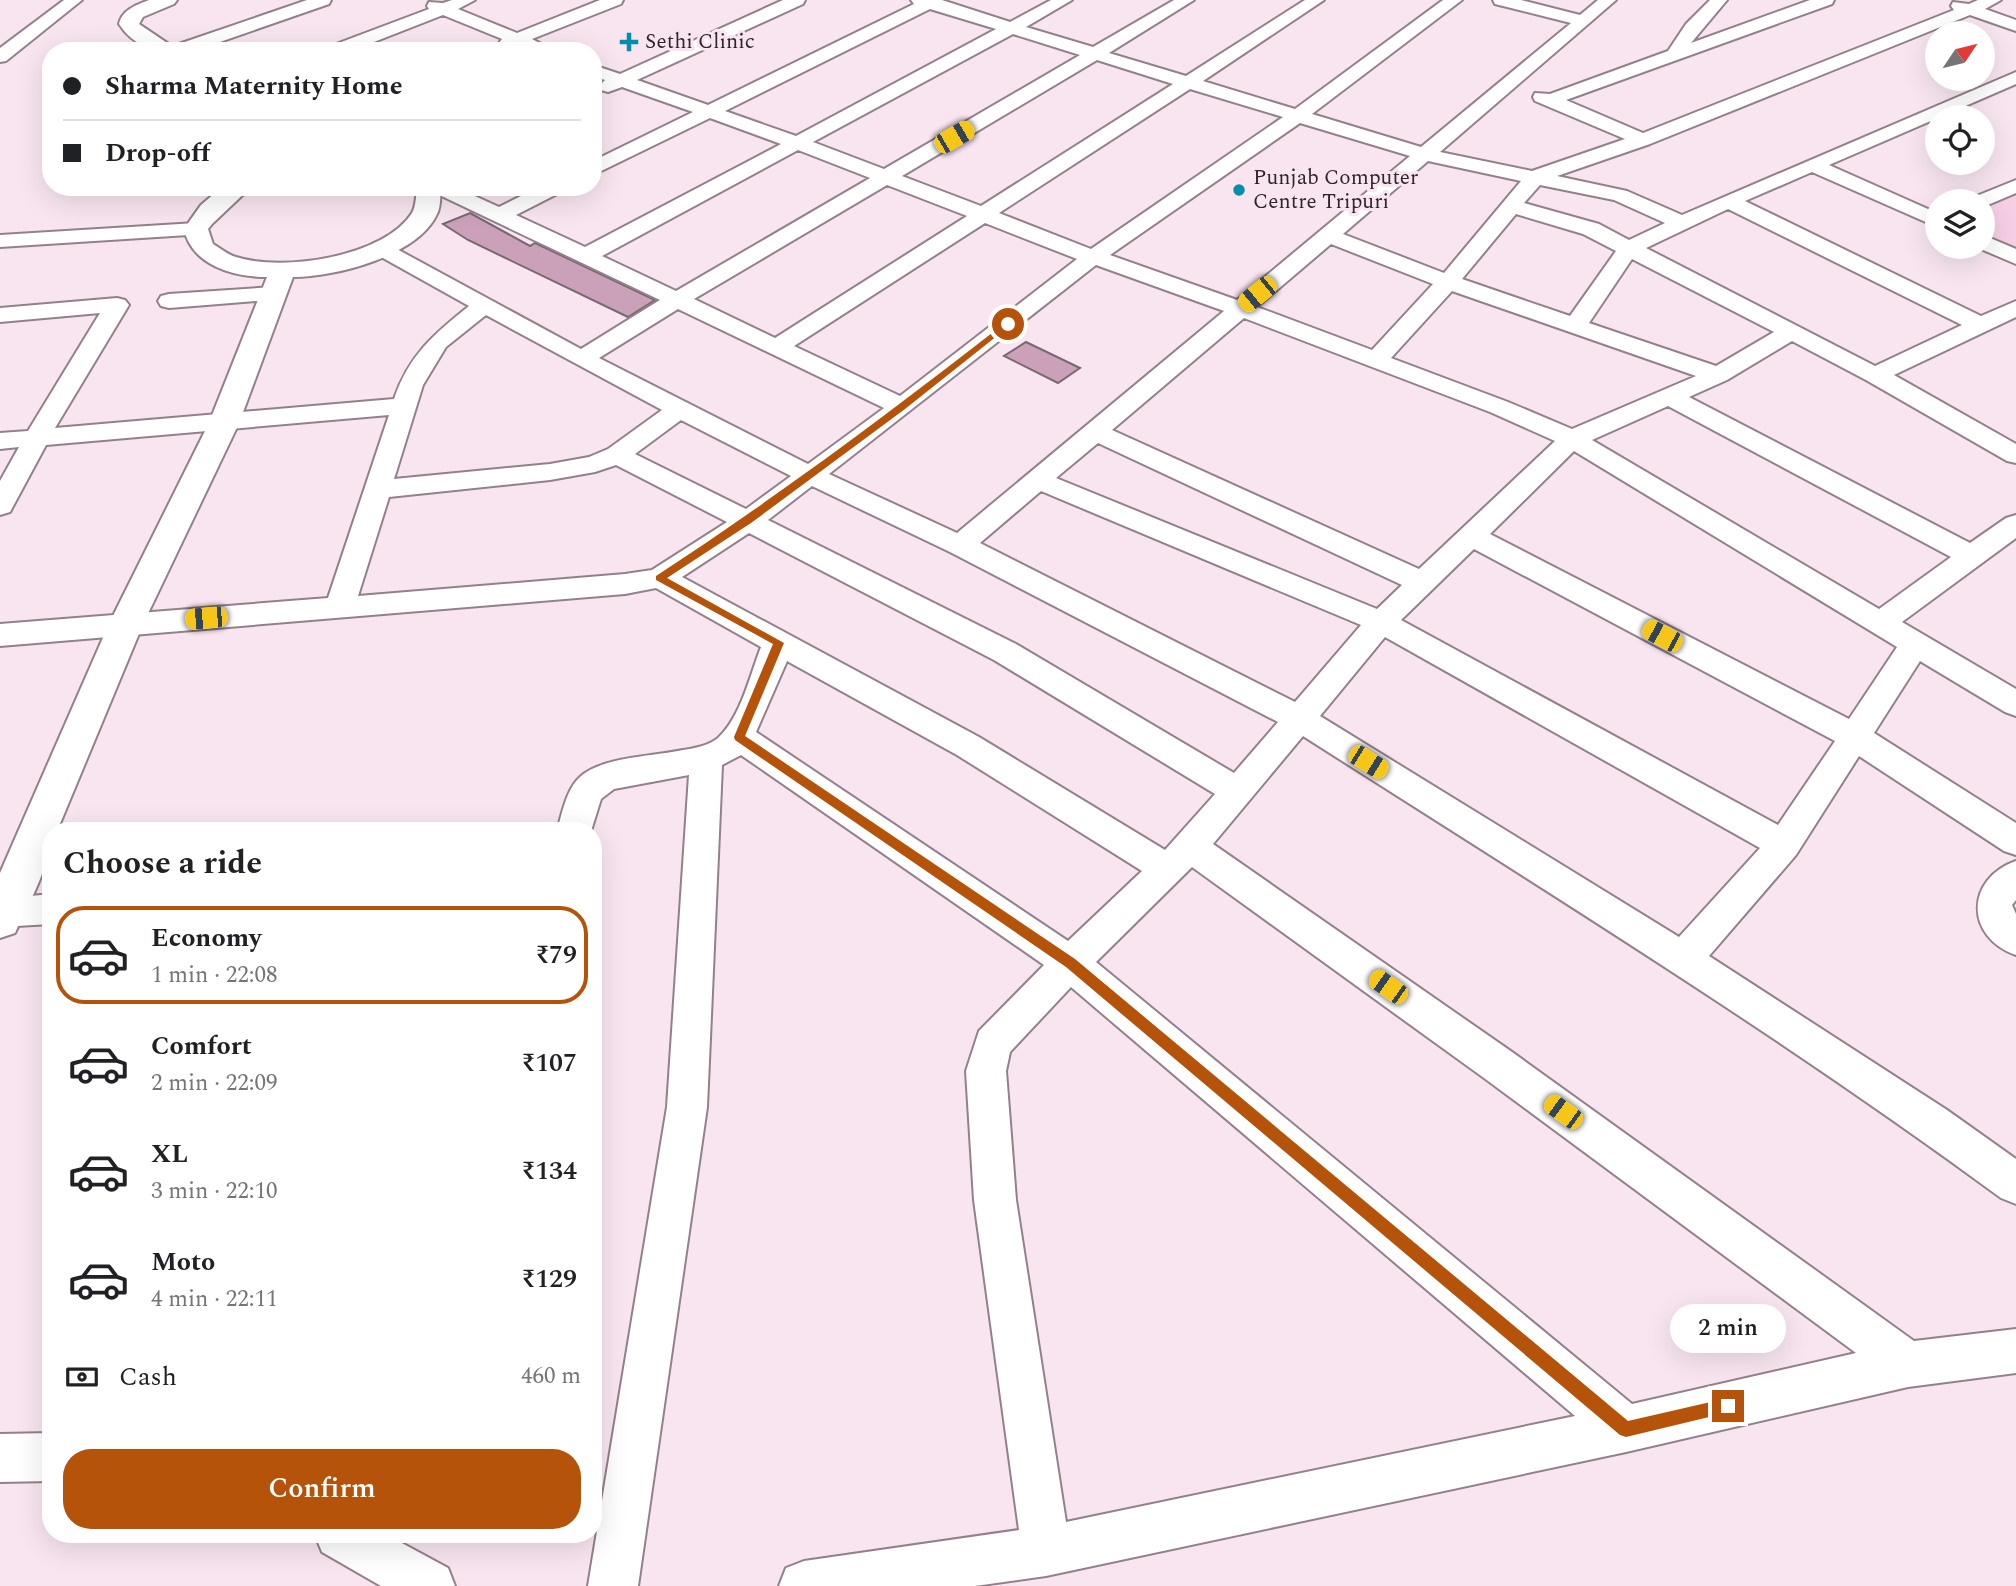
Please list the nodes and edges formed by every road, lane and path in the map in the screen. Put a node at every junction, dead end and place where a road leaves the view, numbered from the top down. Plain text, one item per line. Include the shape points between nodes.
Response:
1 (74, 0) edge
2 (167, 0) edge
3 (323, 0) edge
4 (419, 0) edge
5 (467, 0) edge
6 (615, 0) edge
7 (773, 0) edge
8 (797, 0) edge
9 (1064, 0) edge
10 (1186, 0) edge
11 (1316, 0) edge
12 (1454, 0) edge
13 (1501, 0) edge
14 (1608, 0) edge
15 (1720, 0) edge
16 (1826, 0) edge
17 (1940, 0) edge
18 (1993, 0) edge
19 (928, 1) edge
20 (443, 9) junction
21 (1968, 9) junction
22 (1584, 20) junction
23 (2016, 26) edge
24 (1011, 29) junction
25 (35, 30) junction
26 (0, 33) edge
27 (518, 39) junction
28 (150, 42) edge
29 (202, 42) edge
30 (357, 42) edge
31 (511, 42) edge
32 (525, 42) edge
33 (1095, 54) junction
34 (1674, 56) junction
35 (0, 57) edge
36 (603, 76) edge
37 (2016, 77) edge
38 (1188, 83) junction
39 (1510, 84) junction
40 (1979, 92) junction
41 (1550, 100) junction
42 (2004, 102) dead end
43 (709, 112) junction
44 (1296, 117) junction
45 (1643, 140) junction
46 (794, 142) junction
47 (1426, 155) junction
48 (602, 165) edge
49 (1812, 165) junction
50 (1535, 176) junction
51 (883, 178) junction
52 (2016, 186) edge
53 (1995, 195) edge
54 (225, 196) edge
55 (430, 196) edge
56 (458, 196) edge
57 (538, 196) edge
58 (1728, 201) junction
59 (1512, 207) junction
60 (980, 214) junction
61 (499, 215) junction
62 (1925, 216) edge
63 (1684, 223) junction
64 (196, 229) junction
65 (1329, 236) junction
66 (0, 241) edge
67 (1995, 247) edge
68 (382, 248) junction
69 (1629, 248) junction
70 (585, 256) junction
71 (1093, 257) junction
72 (2016, 257) edge
73 (1448, 282) junction
74 (278, 283) junction
75 (677, 300) junction
76 (169, 301) dead end
77 (484, 305) junction
78 (1239, 308) junction
79 (2016, 308) edge
80 (0, 315) edge
81 (1576, 325) junction
82 (1981, 325) junction
83 (1788, 333) junction
84 (777, 347) junction
85 (581, 359) junction
86 (1376, 360) junction
87 (1718, 375) junction
88 (1875, 375) junction
89 (1670, 397) junction
90 (404, 407) junction
91 (902, 407) junction
92 (680, 409) junction
93 (224, 423) junction
94 (1095, 432) junction
95 (36, 439) junction
96 (1572, 439) junction
97 (0, 441) edge
98 (2016, 455) edge
99 (617, 456) junction
100 (810, 475) junction
101 (1037, 480) junction
102 (378, 489) junction
103 (0, 506) edge
104 (748, 521) junction
105 (2016, 524) edge
106 (1470, 535) junction
107 (960, 545) junction
108 (1970, 555) junction
109 (660, 578) junction
110 (1420, 581) junction
111 (339, 608) junction
112 (1381, 622) junction
113 (1880, 623) junction
114 (126, 624) junction
115 (0, 635) edge
116 (778, 643) junction
117 (1914, 645) junction
118 (2011, 694) edge
119 (1300, 719) junction
120 (1855, 737) junction
121 (723, 748) junction
122 (1239, 792) junction
123 (577, 822) edge
124 (2016, 841) edge
125 (1784, 845) junction
126 (1180, 859) junction
127 (2016, 876) edge
128 (42, 910) edge
129 (1, 917) edge
130 (2016, 939) edge
131 (1683, 959) junction
132 (1070, 963) junction
133 (2016, 1184) edge
134 (2013, 1358) edge
135 (1908, 1364) junction
136 (1626, 1429) junction
137 (42, 1457) edge
138 (0, 1458) edge
139 (353, 1543) edge
140 (1046, 1551) junction
141 (430, 1586) edge
142 (613, 1586) edge
143 (804, 1586) edge

1 - 25 street
2 - 28 street via 139,9 129,22 136,35
3 - 29 street
4 - 20 street
5 - 20 street
6 - 27 street
7 - 36 street
8 - 36 street
9 - 24 street
10 - 33 street
11 - 38 street
12 - 44 street
13 - 22 street
14 - 22 street
15 - 34 street via 1692,28
16 - 34 street
17 - 21 street
18 - 21 street
19 - 24 street
19 - 43 street
20 - 27 street
20 - 30 street
21 - 23 street
21 - 45 street
22 - 39 street
24 - 33 street
24 - 46 street
25 - 26 street
25 - 35 street
27 - 31 street
27 - 32 street
33 - 38 street
33 - 51 street
34 - 41 street
36 - 43 street
37 - 40 street
38 - 44 street
38 - 60 street
39 - 41 street
39 - 47 street
40 - 42 street
40 - 49 street
41 - 45 street
43 - 46 street
43 - 48 street
44 - 47 street
44 - 71 street
45 - 50 street
46 - 51 street
46 - 70 street
47 - 50 street
47 - 65 street
49 - 58 street
49 - 62 street
50 - 59 street
50 - 63 street via 1620,195
51 - 60 street
51 - 75 street
52 - 53 street
54 - 64 street
55 - 68 street via 424,218
56 - 61 street
57 - 61 street
58 - 63 street
58 - 82 street
59 - 69 street via 1566,220
59 - 73 street
60 - 71 street
60 - 84 street
61 - 70 street
63 - 69 street
64 - 66 street
64 - 74 street via 202,248 219,261
65 - 73 street
65 - 78 street
67 - 72 street
68 - 74 street
68 - 77 street
69 - 81 street
69 - 83 street
70 - 75 street
71 - 78 street
71 - 91 street
73 - 81 street
73 - 86 street
74 - 76 street
74 - 93 street
75 - 84 street
75 - 85 street
77 - 85 street
77 - 90 street via 437,343 411,385
78 - 86 street
78 - 94 street
79 - 82 street
80 - 95 street via 117,305
81 - 87 street
82 - 88 street
83 - 87 street
83 - 88 street
84 - 91 street
85 - 92 street
86 - 96 street
87 - 89 street
88 - 98 street
89 - 96 street
89 - 108 street
90 - 93 street
90 - 102 street
91 - 100 street
92 - 99 street
92 - 100 street
93 - 95 street
93 - 114 street
94 - 101 street
94 - 110 street
95 - 97 street
95 - 103 street
96 - 106 street
96 - 113 street
99 - 102 street via 550,472
99 - 104 street
100 - 104 street
100 - 107 street
101 - 107 street
101 - 112 street
102 - 111 street
104 - 109 street
104 - 122 street via 1005,652
105 - 108 street
106 - 110 street
106 - 120 street
107 - 119 street
108 - 113 street
109 - 111 street
109 - 116 street
110 - 112 street
111 - 114 street
112 - 119 street
112 - 125 street
113 - 117 street
114 - 115 street
114 - 129 street
116 - 121 street
116 - 126 street
117 - 118 street
117 - 120 street
119 - 122 street
119 - 131 street
120 - 124 street
120 - 125 street
121 - 123 street via 594,783
121 - 132 street
121 - 142 street via 687,1107
122 - 126 street
125 - 131 street
126 - 132 street
126 - 135 street via 1498,1065
127 - 130 street via 1994,900 1994,915
128 - 129 street
131 - 133 street
132 - 136 street
132 - 140 street via 993,1044 986,1070 995,1200
134 - 135 street
135 - 136 street
136 - 140 street
137 - 138 street
139 - 141 street
140 - 143 street

